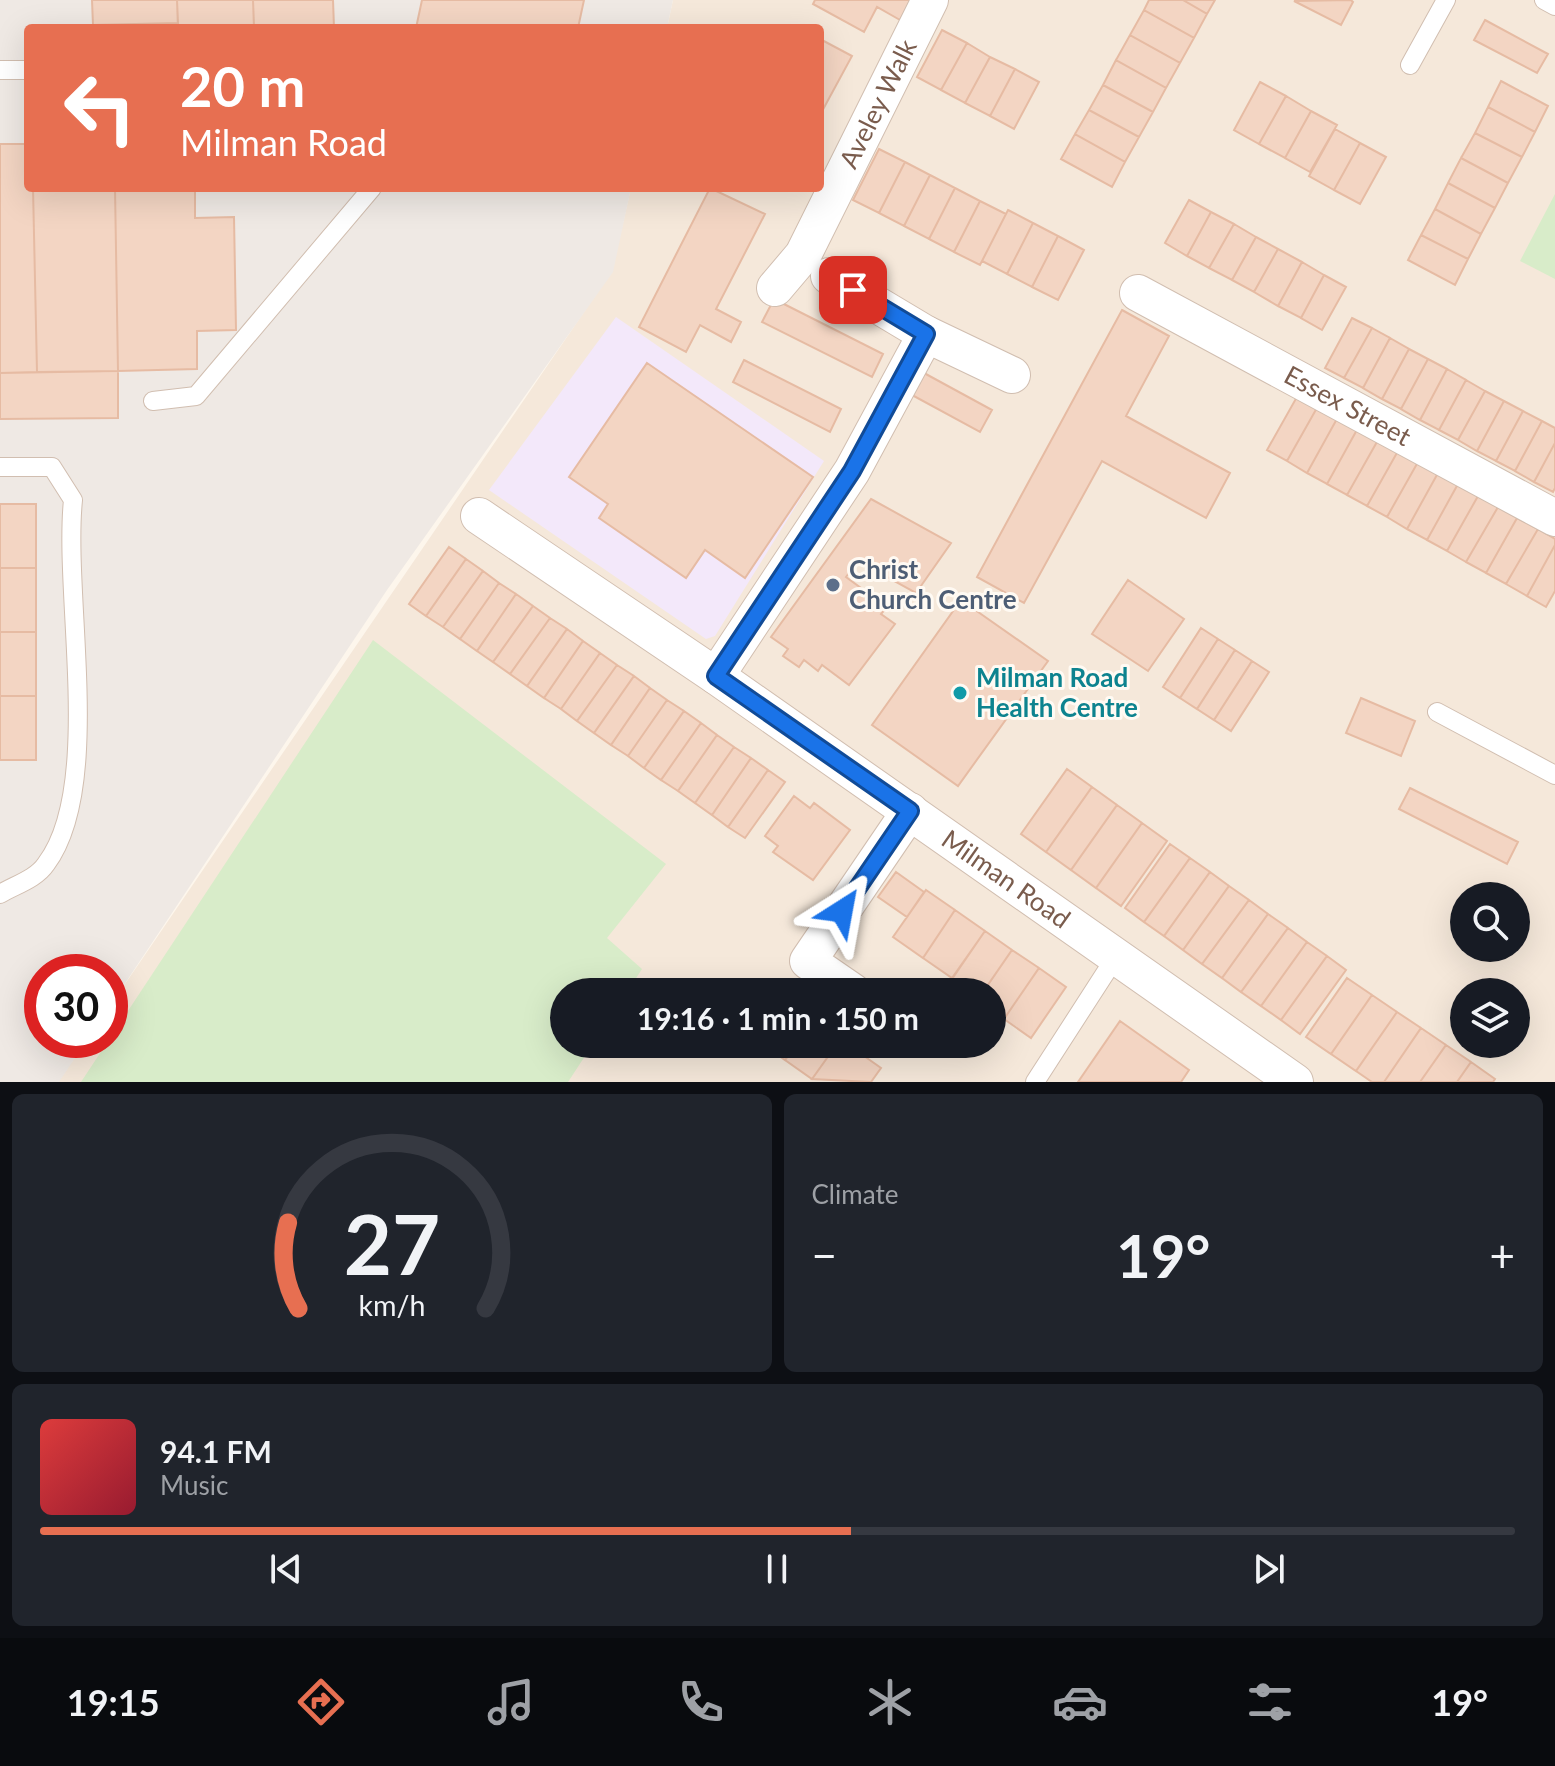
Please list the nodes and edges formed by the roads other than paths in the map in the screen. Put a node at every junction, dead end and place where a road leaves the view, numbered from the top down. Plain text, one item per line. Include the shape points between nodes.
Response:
1 (930, 0) edge
2 (1446, 0) edge
3 (1544, 0) edge
4 (1555, 6) edge
5 (1410, 65) dead end
6 (0, 70) edge
7 (24, 70) edge
8 (369, 192) edge
9 (829, 276) dead end
10 (775, 288) dead end
11 (1138, 293) dead end
12 (926, 334) junction
13 (1012, 375) dead end
14 (153, 401) dead end
15 (0, 467) edge
16 (479, 516) dead end
17 (1555, 518) edge
18 (716, 676) junction
19 (1437, 712) dead end
20 (1555, 775) edge
21 (910, 811) junction
22 (0, 894) edge
23 (1115, 958) junction
24 (833, 978) edge
25 (1035, 1082) edge
26 (1295, 1082) edge

1 - 10 street, Aveley Walk via 803,255
2 - 5 lane
3 - 4 lane
6 - 7 lane
8 - 14 lane via 196,396
9 - 12 street
11 - 17 street, Essex Street
12 - 13 street
12 - 18 street via 852,471
15 - 22 lane via 52,467 73,500 78,738 65,828 46,864
16 - 18 street, Milman Road
18 - 21 street, Milman Road
19 - 20 lane
21 - 23 street, Milman Road
21 - 24 street via 808,961
23 - 25 lane
23 - 26 street, Milman Road

